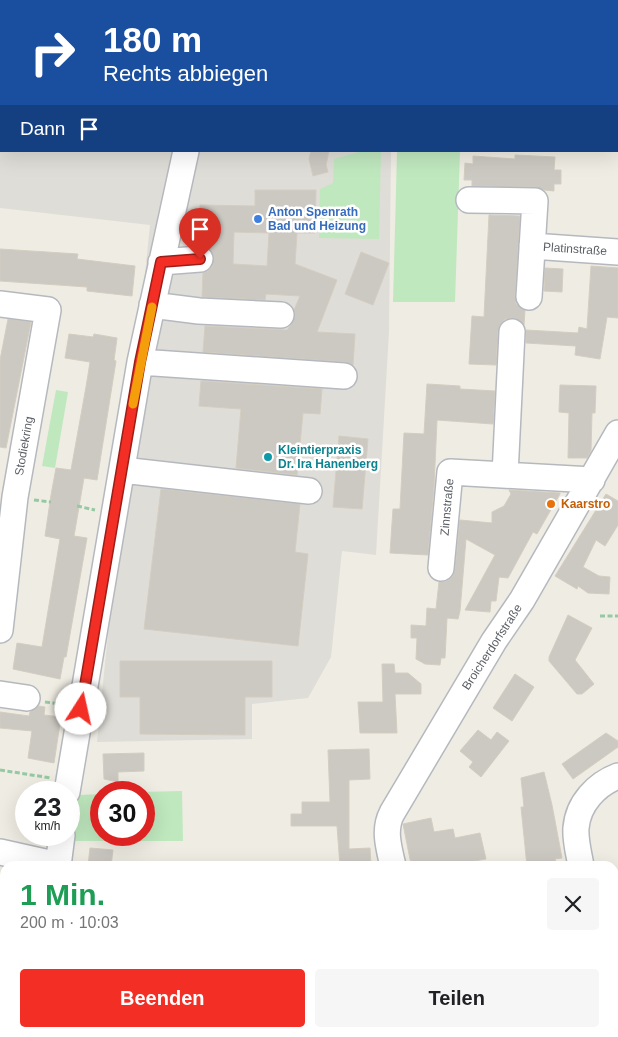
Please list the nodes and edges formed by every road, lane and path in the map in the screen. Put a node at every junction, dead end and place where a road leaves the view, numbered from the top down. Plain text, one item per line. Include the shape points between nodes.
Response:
1 (186, 152) edge
2 (469, 200) dead end
3 (532, 246) junction
4 (618, 252) edge
5 (200, 259) dead end
6 (161, 262) junction
7 (529, 297) dead end
8 (0, 304) edge
9 (152, 305) junction
10 (281, 315) dead end
11 (512, 332) dead end
12 (140, 362) junction
13 (344, 376) dead end
14 (618, 434) edge
15 (122, 470) junction
16 (489, 476) junction
17 (592, 480) junction
18 (309, 491) dead end
19 (441, 568) dead end
20 (600, 616) dead end
21 (618, 616) edge
22 (0, 630) edge
23 (0, 694) edge
24 (28, 698) joint
25 (81, 709) junction
26 (0, 770) edge
27 (618, 776) edge
28 (44, 781) edge
29 (69, 781) edge
30 (61, 846) edge
31 (0, 852) edge
32 (37, 861) edge
33 (59, 861) edge
34 (392, 861) edge
35 (580, 861) edge

1 - 6 street
2 - 3 street, Platinstraße via 535,202
3 - 4 street, Platinstraße
3 - 7 street, Platinstraße
5 - 6 street
6 - 9 street
8 - 22 street, Stodiekring via 48,310 15,497
9 - 10 street
9 - 12 street
11 - 16 street
12 - 13 street
12 - 15 street
14 - 17 street, Broicherdorfstraße
15 - 18 street
15 - 25 street
16 - 17 street, Zinnstraße
16 - 19 street, Zinnstraße via 450,472
17 - 34 street, Broicherdorfstraße via 388,820
20 - 21 path
23 - 24 street
24 - 25 path
25 - 29 street
26 - 28 path
27 - 35 street via 593,791 580,811 576,829
30 - 33 street
31 - 32 street

